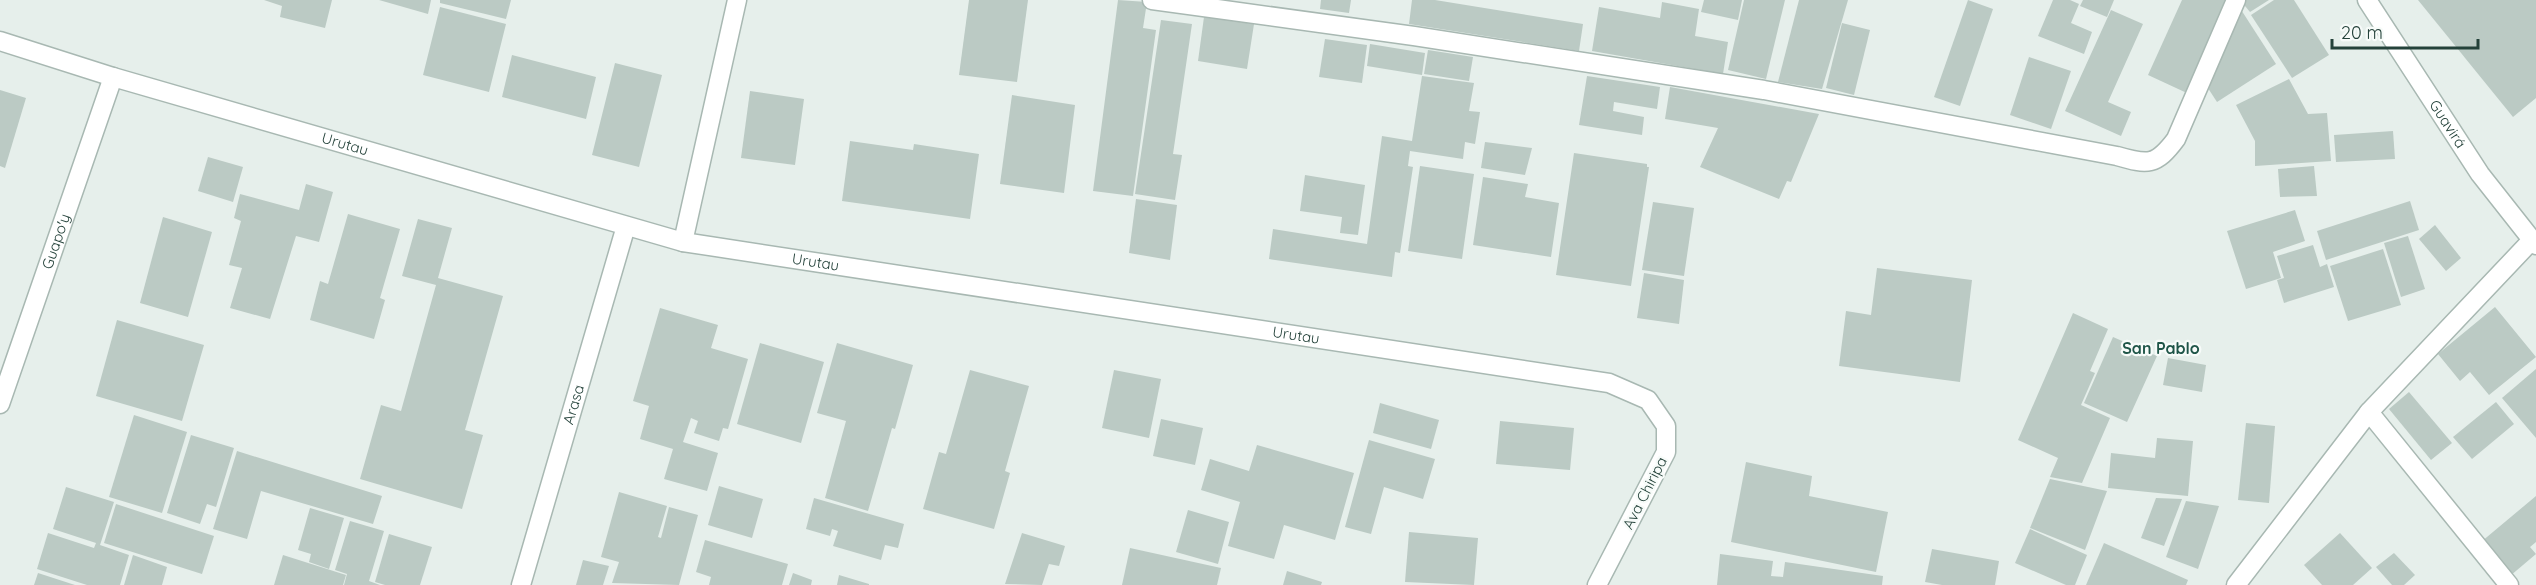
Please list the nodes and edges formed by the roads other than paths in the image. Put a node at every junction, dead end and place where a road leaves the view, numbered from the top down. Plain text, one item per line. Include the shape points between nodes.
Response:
1 (737, 0) edge
2 (1152, 0) edge
3 (2236, 0) edge
4 (2367, 0) edge
5 (0, 41) edge
6 (113, 77) junction
7 (626, 226) junction
8 (683, 242) junction
9 (2534, 243) edge
10 (1648, 400) joint
11 (0, 404) edge
12 (2369, 412) junction
13 (521, 585) edge
14 (1597, 585) edge
15 (2236, 585) edge
16 (2509, 585) edge

1 - 8 street
2 - 3 street via 1764,90 2140,163 2162,157 2176,139
4 - 9 street, Guavirá via 2480,174
5 - 6 street, Urutau
6 - 7 street, Urutau
6 - 11 street, Guapo'y
7 - 8 street, Urutau
7 - 13 street, Arasa
8 - 10 street, Urutau via 1609,383
9 - 12 street
10 - 14 street, Ava Chiripa via 1666,426 1666,452
12 - 15 street
12 - 16 street

